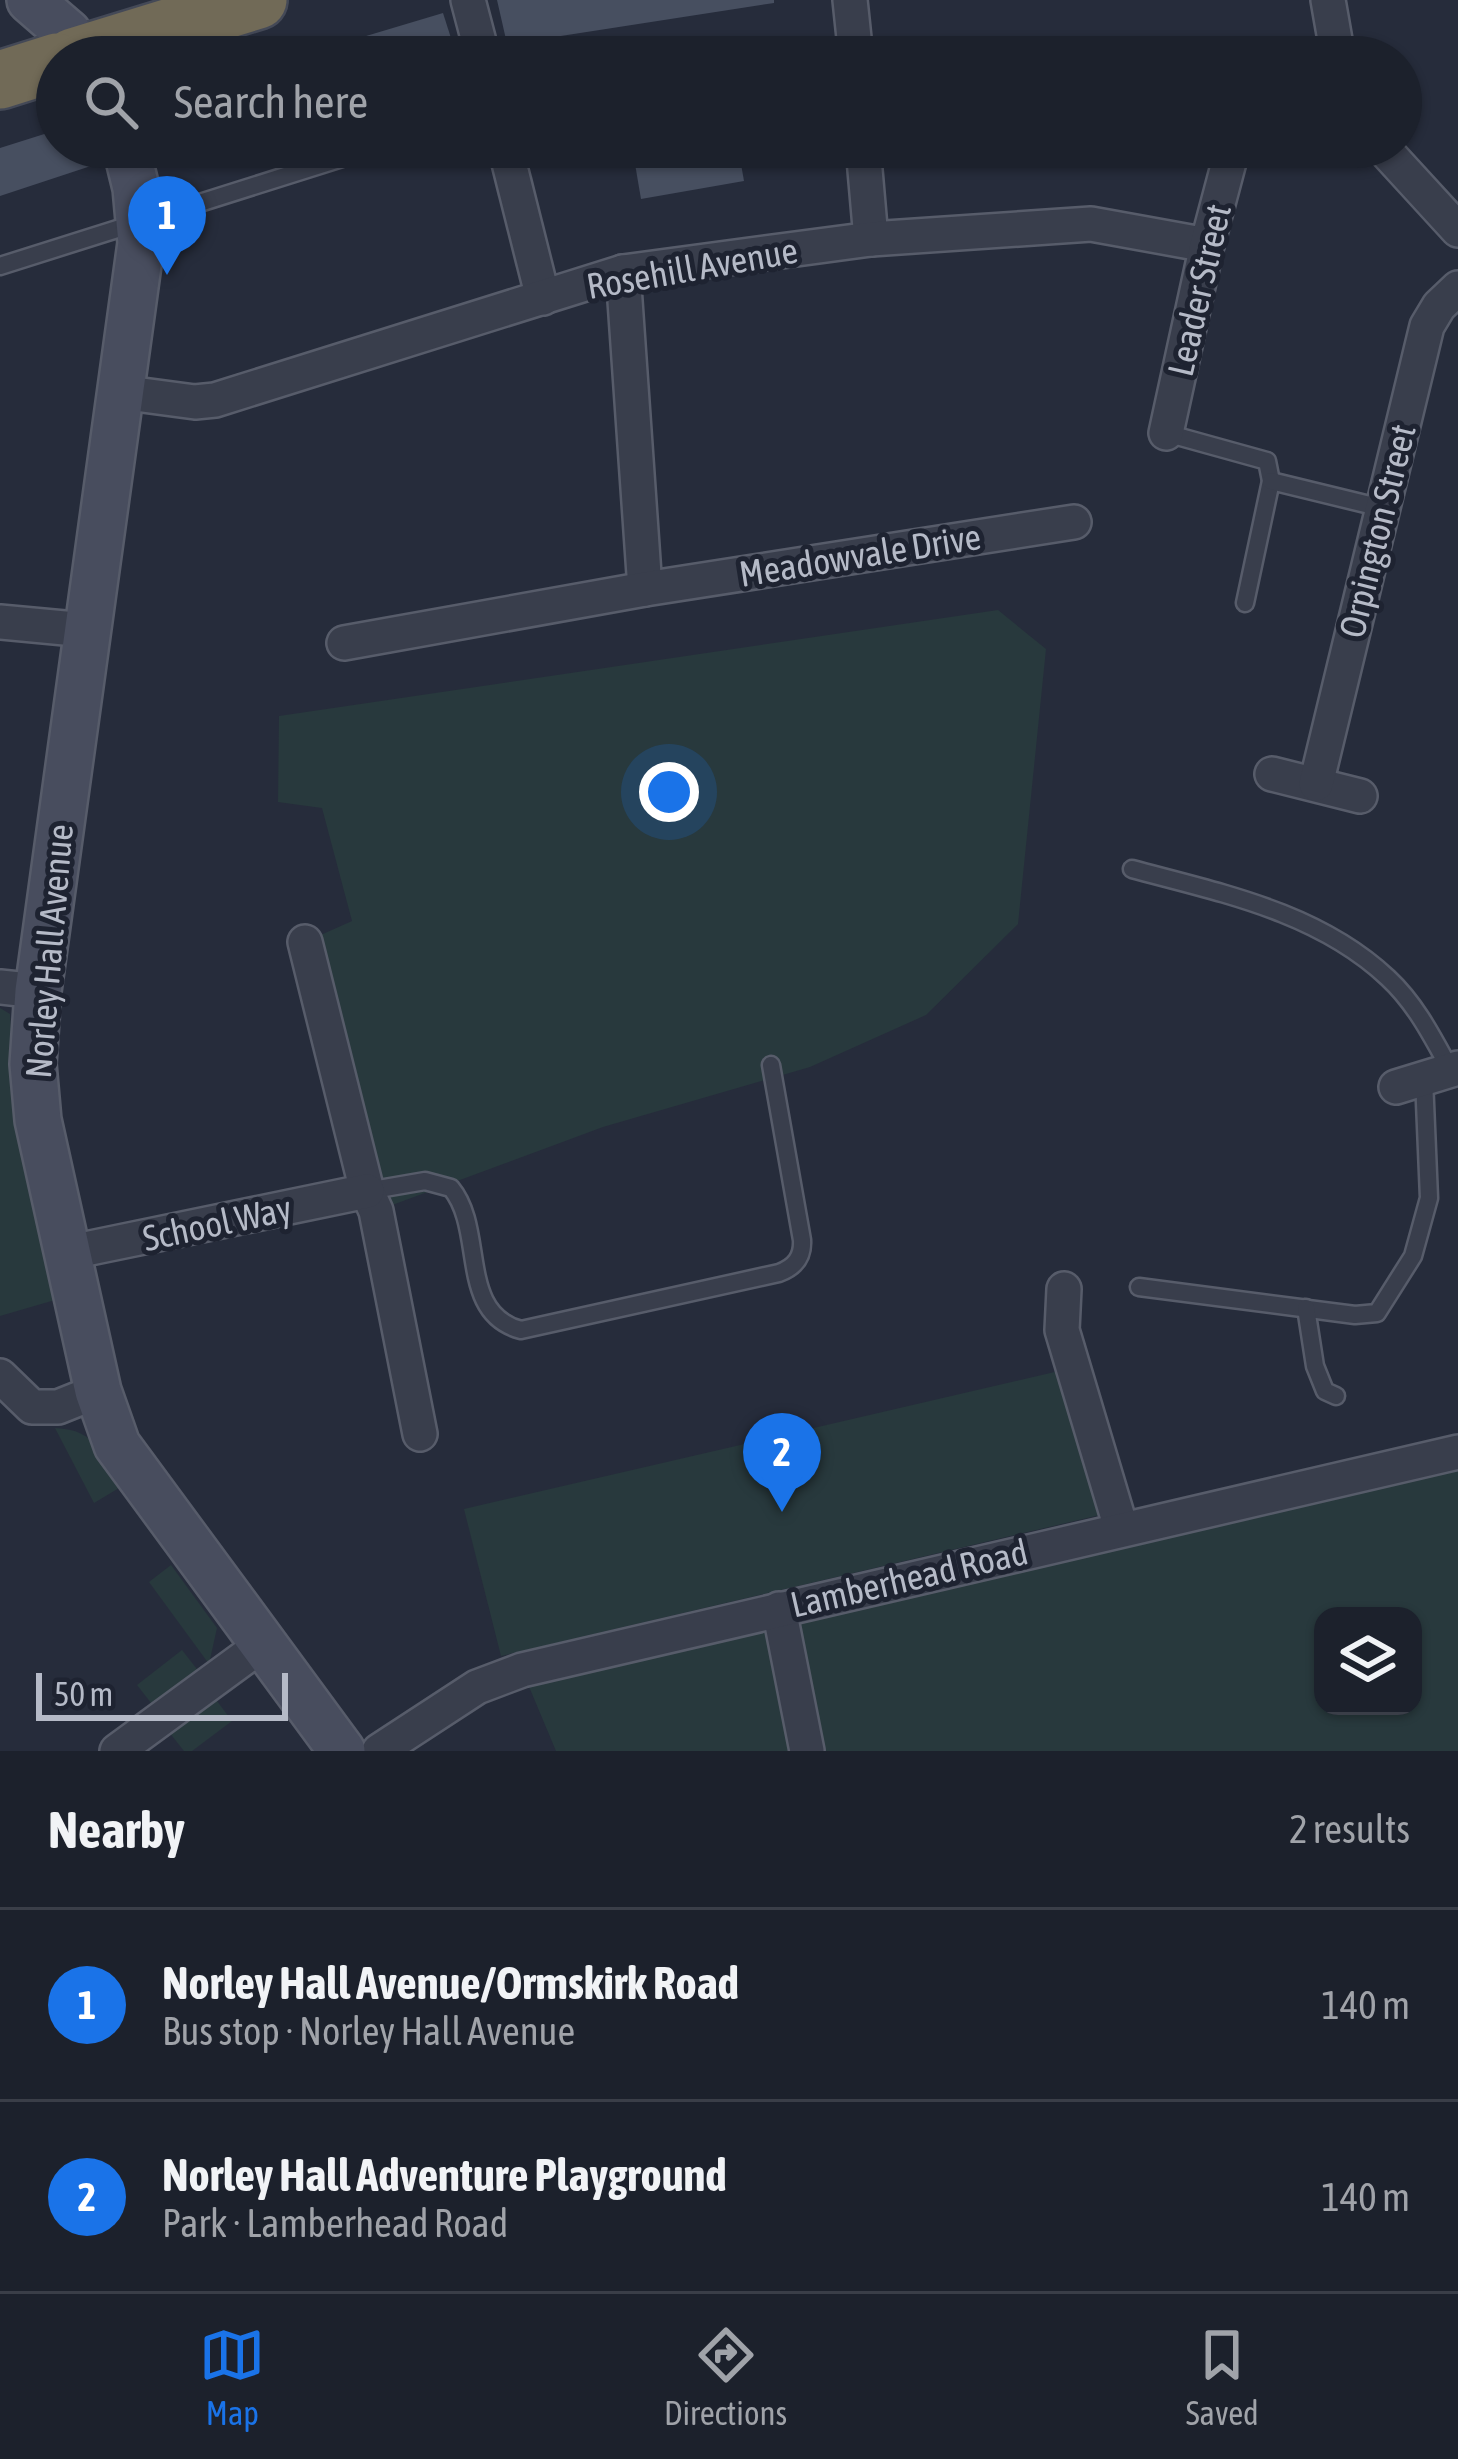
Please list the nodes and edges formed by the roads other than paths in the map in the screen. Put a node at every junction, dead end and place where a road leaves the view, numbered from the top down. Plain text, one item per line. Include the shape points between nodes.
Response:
1 (30, 0) edge
2 (468, 0) edge
3 (850, 0) edge
4 (1328, 0) edge
5 (230, 4) edge
6 (69, 36) edge
7 (138, 36) edge
8 (477, 36) edge
9 (854, 36) edge
10 (1334, 36) edge
11 (36, 69) edge
12 (0, 80) edge
13 (130, 168) edge
14 (308, 168) edge
15 (511, 168) edge
16 (865, 168) edge
17 (1227, 168) edge
18 (1401, 168) edge
19 (141, 220) junction
20 (1458, 230) edge
21 (871, 239) junction
22 (1207, 244) junction
23 (0, 266) edge
24 (623, 272) junction
25 (1458, 288) edge
26 (543, 298) junction
27 (121, 392) junction
28 (1166, 433) joint
29 (1271, 481) junction
30 (1382, 508) junction
31 (1074, 522) dead end
32 (645, 589) junction
33 (1245, 603) dead end
34 (0, 622) edge
35 (86, 630) junction
36 (344, 643) dead end
37 (1271, 774) dead end
38 (1316, 784) junction
39 (1360, 796) dead end
40 (1132, 869) dead end
41 (305, 942) dead end
42 (19, 989) edge
43 (771, 1065) dead end
44 (1432, 1076) edge
45 (367, 1191) junction
46 (66, 1253) junction
47 (1139, 1287) dead end
48 (1064, 1289) dead end
49 (1306, 1308) junction
50 (0, 1376) edge
51 (98, 1391) junction
52 (1336, 1396) dead end
53 (420, 1434) dead end
54 (1458, 1452) edge
55 (1121, 1528) junction
56 (779, 1609) junction
57 (263, 1644) junction
58 (117, 1751) edge
59 (341, 1751) edge
60 (379, 1751) edge
61 (807, 1751) edge

1 - 6 street
2 - 8 street
3 - 9 street
4 - 10 street
5 - 7 highway
11 - 12 highway
13 - 19 street, Norley Hall Avenue
14 - 19 lane
15 - 26 street
16 - 21 street
17 - 22 street, Leader Street
18 - 20 street
19 - 23 lane
19 - 27 street, Norley Hall Avenue
21 - 22 street, Rosehill Avenue via 1091,224
21 - 24 street, Rosehill Avenue
22 - 28 street, Leader Street
24 - 26 street, Rosehill Avenue
24 - 32 street
25 - 30 street, Orpington Street via 1426,326
26 - 27 street, Rosehill Avenue via 215,400
27 - 35 street, Norley Hall Avenue
28 - 29 lane via 1267,461
29 - 30 lane
29 - 33 lane
30 - 38 street, Orpington Street
31 - 32 street, Meadowvale Drive
32 - 36 street, Meadowvale Drive
34 - 35 street
35 - 42 street, Norley Hall Avenue
37 - 38 street
38 - 39 street
40 - 44 lane via 1258,902 1346,947 1416,1010
41 - 45 street
42 - 46 street, Norley Hall Avenue
43 - 45 lane via 803,1252 779,1273 520,1330 497,1321 484,1303 451,1188 425,1181
44 - 49 lane via 1431,1178 1413,1256 1377,1313
45 - 46 street, School Way
45 - 53 street
46 - 51 street, Norley Hall Avenue
47 - 49 lane
48 - 55 street via 1062,1330
49 - 52 lane via 1315,1366 1325,1391
50 - 51 street via 32,1406 58,1407
51 - 57 street, Norley Hall Avenue via 117,1445
54 - 55 street, Lamberhead Road
55 - 56 street, Lamberhead Road
56 - 60 street, Lamberhead Road via 522,1670 477,1687
56 - 61 street
57 - 58 street
57 - 59 street, Norley Hall Avenue

